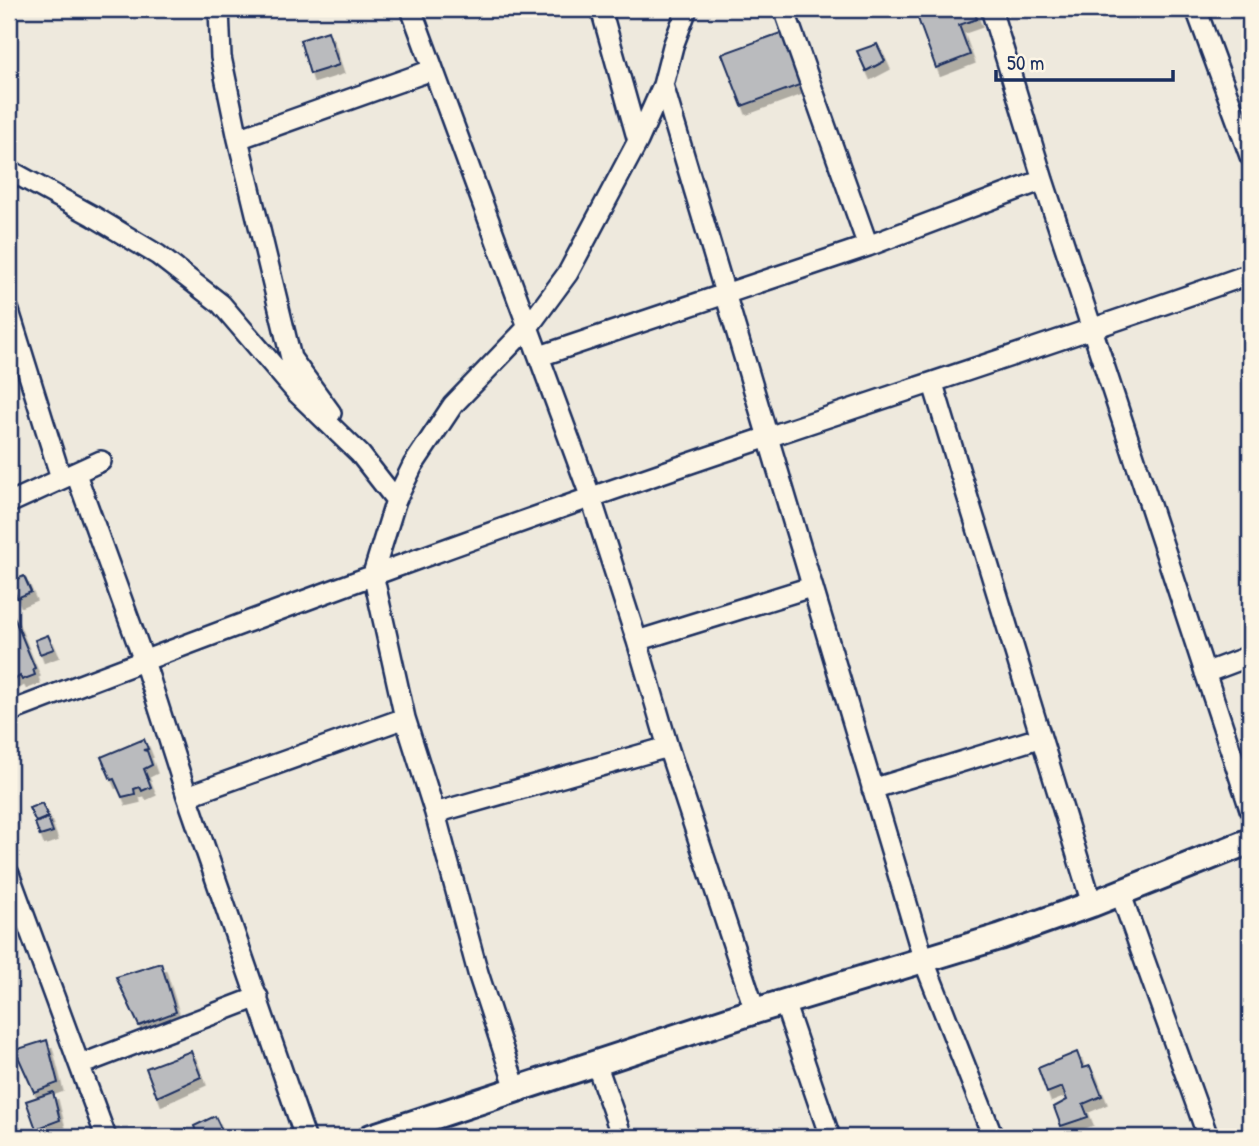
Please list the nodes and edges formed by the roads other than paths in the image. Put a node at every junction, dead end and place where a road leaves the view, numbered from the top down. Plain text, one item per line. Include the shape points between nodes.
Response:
1 (219, 9) edge
2 (411, 9) edge
3 (601, 9) edge
4 (687, 9) edge
5 (783, 9) edge
6 (991, 9) edge
7 (1196, 9) edge
8 (432, 70) junction
9 (663, 85) junction
10 (238, 139) junction
11 (638, 141) junction
12 (1250, 156) edge
13 (9, 170) edge
14 (1043, 180) junction
15 (868, 246) junction
16 (1250, 274) edge
17 (725, 293) junction
18 (9, 311) edge
19 (530, 326) junction
20 (1093, 331) junction
21 (540, 356) junction
22 (933, 384) junction
23 (768, 437) junction
24 (360, 454) junction
25 (101, 461) dead end
26 (68, 476) junction
27 (591, 498) junction
28 (396, 500) junction
29 (9, 503) edge
30 (373, 574) junction
31 (811, 587) junction
32 (637, 641) junction
33 (1250, 656) edge
34 (144, 661) junction
35 (1205, 673) junction
36 (9, 712) edge
37 (405, 718) junction
38 (1040, 738) junction
39 (668, 747) junction
40 (872, 789) junction
41 (187, 796) junction
42 (1250, 809) edge
43 (435, 814) junction
44 (1250, 841) edge
45 (9, 874) edge
46 (1120, 891) junction
47 (1092, 904) junction
48 (924, 961) junction
49 (258, 997) junction
50 (784, 1002) junction
51 (755, 1011) junction
52 (596, 1063) junction
53 (80, 1065) junction
54 (516, 1089) junction
55 (416, 1130) edge
56 (106, 1137) edge
57 (305, 1137) edge
58 (371, 1137) edge
59 (622, 1137) edge
60 (830, 1137) edge
61 (993, 1137) edge
62 (1208, 1137) edge

1 - 10 street via 221,57
2 - 8 street
3 - 11 street
4 - 9 street
5 - 15 street
6 - 14 street
7 - 12 street
8 - 10 street
8 - 19 street
9 - 11 street
9 - 17 street
10 - 24 street via 291,358
11 - 19 street via 568,273
13 - 24 street via 158,255 221,304 297,393
14 - 15 street
14 - 20 street
15 - 17 street
16 - 20 street
17 - 21 street
17 - 23 street
18 - 26 street
19 - 21 street
19 - 28 street via 453,405
20 - 22 street
20 - 35 street
21 - 27 street
22 - 23 street
22 - 38 street
23 - 27 street
23 - 31 street
24 - 28 street
25 - 26 street
26 - 29 street
26 - 34 street
27 - 30 street
27 - 32 street
28 - 30 street
30 - 34 street
30 - 37 street
31 - 32 street
31 - 40 street
32 - 39 street
33 - 35 street
34 - 36 street
34 - 41 street
35 - 42 street
37 - 41 street
37 - 43 street
38 - 40 street
38 - 47 street
39 - 43 street
39 - 51 street
40 - 48 street
41 - 49 street
43 - 54 street via 478,973
44 - 46 street
45 - 53 street
46 - 47 street
46 - 62 street
47 - 48 street
48 - 50 street
48 - 61 street
49 - 53 street
49 - 57 street
50 - 51 street
50 - 60 street
51 - 52 street
52 - 54 street
52 - 59 street
53 - 56 street
54 - 55 street
55 - 58 street

